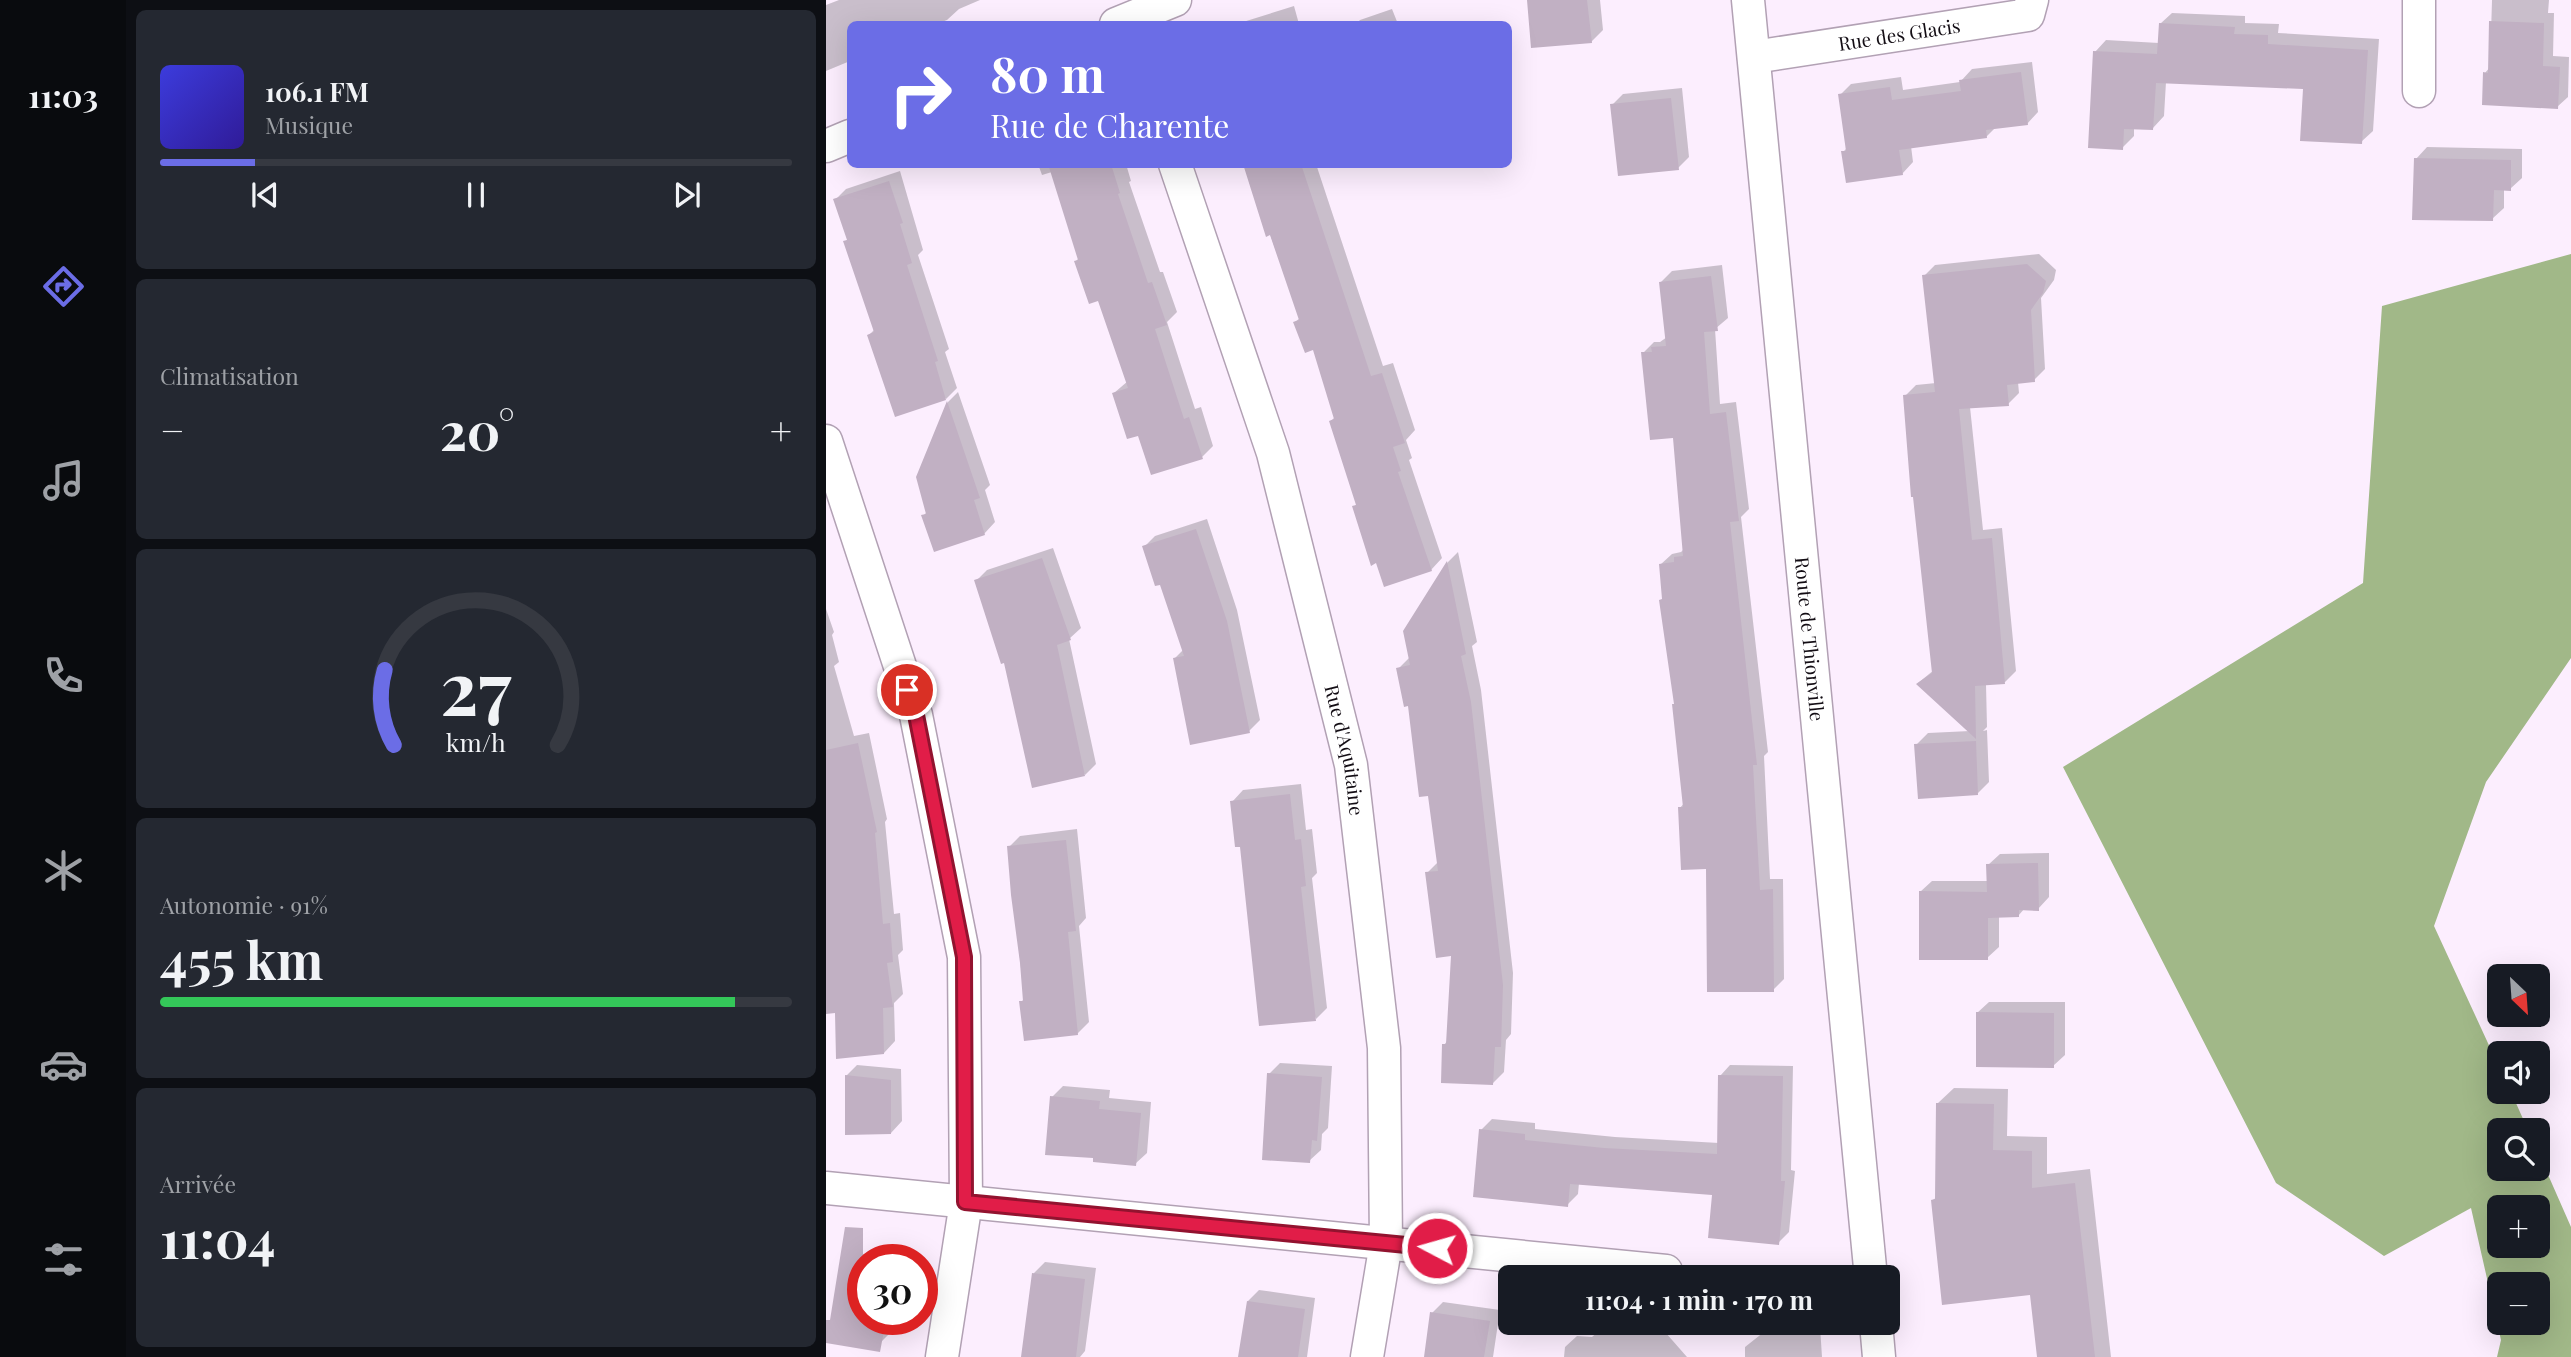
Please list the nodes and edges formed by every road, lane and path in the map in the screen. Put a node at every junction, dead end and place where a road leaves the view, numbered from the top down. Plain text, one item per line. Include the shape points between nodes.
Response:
1 (1175, 0) edge
2 (1748, 0) edge
3 (2032, 0) edge
4 (2419, 0) edge
5 (1128, 21) edge
6 (1754, 57) junction
7 (2418, 91) dead end
8 (847, 137) edge
9 (826, 146) edge
10 (1176, 168) edge
11 (826, 441) edge
12 (826, 1188) edge
13 (965, 1202) junction
14 (1386, 1243) junction
15 (1606, 1265) edge
16 (1870, 1265) edge
17 (1877, 1335) edge
18 (942, 1357) edge
19 (1367, 1357) edge
20 (1879, 1357) edge

1 - 5 street
2 - 6 street, Route de Thionville
3 - 6 street, Rue des Glacis via 2028,15
4 - 7 street
6 - 16 street, Route de Thionville
8 - 9 street
10 - 14 street, Rue d'Aquitaine via 1273,453 1350,765 1384,1048
11 - 13 street via 916,715 964,957
12 - 13 street
13 - 14 street
13 - 18 street
14 - 15 street
14 - 19 street, Rue d'Aquitaine
17 - 20 street

